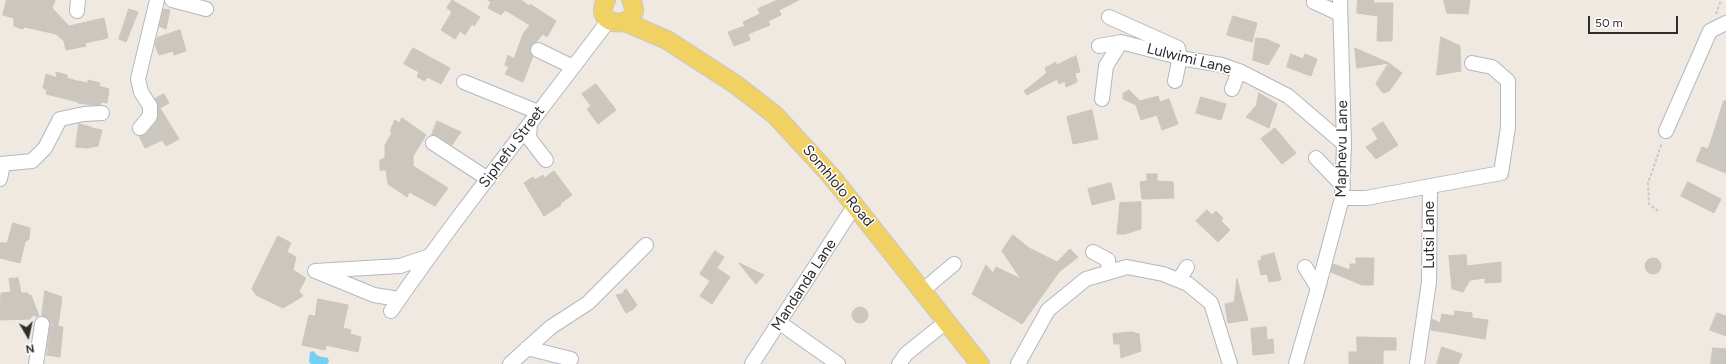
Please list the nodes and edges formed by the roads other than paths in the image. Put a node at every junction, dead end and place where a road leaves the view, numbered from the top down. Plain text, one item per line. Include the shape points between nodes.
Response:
1 (156, 0) edge
2 (1340, 0) edge
3 (179, 1) edge
4 (1314, 2) dead end
5 (614, 8) edge
6 (206, 9) dead end
7 (1340, 14) junction
8 (1109, 17) dead end
9 (1726, 23) edge
10 (1121, 42) junction
11 (1099, 46) dead end
12 (538, 50) dead end
13 (1180, 57) junction
14 (1472, 63) dead end
15 (573, 67) junction
16 (1239, 71) junction
17 (1175, 81) dead end
18 (464, 82) dead end
19 (1232, 89) dead end
20 (1102, 99) dead end
21 (102, 113) dead end
22 (534, 117) junction
23 (140, 128) dead end
24 (1666, 131) road end
25 (433, 144) dead end
26 (1344, 144) junction
27 (1316, 158) dead end
28 (546, 160) dead end
29 (1, 170) edge
30 (488, 179) junction
31 (1430, 187) junction
32 (1342, 192) junction
33 (855, 205) junction
34 (646, 245) dead end
35 (1093, 252) dead end
36 (430, 256) junction
37 (954, 264) dead end
38 (1187, 267) dead end
39 (1305, 267) dead end
40 (1109, 272) junction
41 (1179, 280) junction
42 (1318, 288) junction
43 (922, 290) junction
44 (399, 299) junction
45 (391, 311) dead end
46 (946, 322) junction
47 (780, 323) junction
48 (42, 324) dead end
49 (527, 348) junction
50 (571, 359) dead end
51 (36, 364) edge
52 (510, 364) edge
53 (752, 364) edge
54 (838, 364) edge
55 (899, 364) edge
56 (980, 364) edge
57 (1018, 364) edge
58 (1230, 364) edge
59 (1296, 364) edge
60 (1417, 364) edge

1 - 23 street via 138,79 141,92 150,106 150,116
2 - 7 street, Maphevu Lane
3 - 6 street
4 - 7 street
5 - 15 street, Siphefu Street
5 - 33 main road, Somhlolo Road via 735,84 775,115 832,176
7 - 26 street, Maphevu Lane via 1349,115
8 - 13 street via 1178,48
9 - 24 street via 1710,31
10 - 11 street
10 - 13 street, Lulwimi Lane
10 - 20 street via 1106,66
12 - 15 street
13 - 16 street, Lulwimi Lane
13 - 17 street
14 - 31 street via 1492,67 1508,81 1508,127 1501,173
15 - 22 street, Siphefu Street
16 - 19 street
16 - 26 street, Lulwimi Lane via 1288,96
18 - 22 street
21 - 29 street via 60,119 45,148 32,161
22 - 28 street via 528,138
22 - 30 street, Siphefu Street
25 - 30 street
26 - 32 street, Maphevu Lane
27 - 32 street
30 - 36 street, Siphefu Street
31 - 32 street via 1366,198
31 - 60 street, Lutsi Lane via 1429,282
32 - 42 street, Maphevu Lane
33 - 43 main road, Somhlolo Road
33 - 47 street, Mandanda Lane
34 - 49 street via 588,303 551,327
35 - 40 street via 1108,260
36 - 44 street, Siphefu Street
36 - 44 street via 400,266 315,271 374,295
37 - 43 street
38 - 41 street
39 - 42 street
40 - 41 street via 1127,267
40 - 57 street via 1086,279 1048,310
41 - 58 street via 1188,284 1211,303
42 - 59 street, Maphevu Lane
43 - 46 main road, Somhlolo Road
44 - 45 street, Siphefu Street
46 - 55 street via 906,354
46 - 56 main road, Somhlolo Road
47 - 53 street, Mandanda Lane
47 - 54 street
48 - 51 street
49 - 50 street
49 - 52 street

